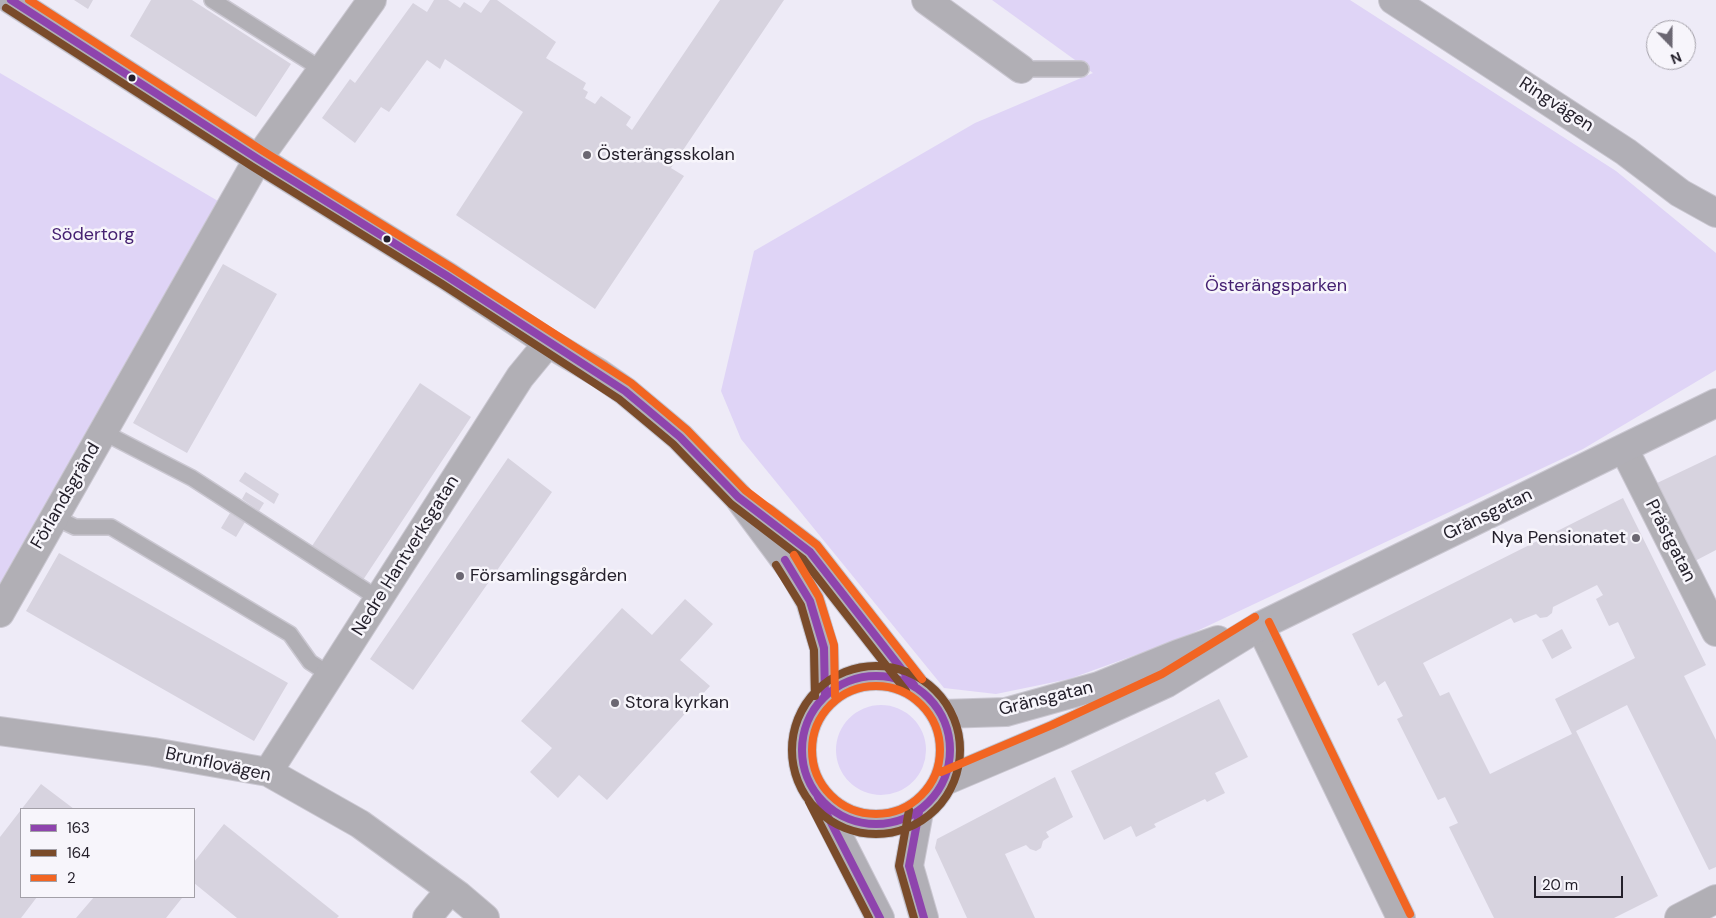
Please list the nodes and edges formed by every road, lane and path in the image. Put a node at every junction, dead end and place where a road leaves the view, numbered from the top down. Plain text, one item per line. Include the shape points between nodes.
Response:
1 (11, 0) edge
2 (212, 0) edge
3 (372, 0) edge
4 (926, 0) edge
5 (1393, 0) edge
6 (321, 69) junction
7 (1021, 69) joint
8 (1081, 69) dead end
9 (258, 159) junction
10 (1716, 213) edge
11 (548, 343) junction
12 (1716, 403) edge
13 (103, 432) junction
14 (1624, 449) junction
15 (738, 498) junction
16 (54, 517) junction
17 (379, 598) junction
18 (0, 613) edge
19 (1260, 626) junction
20 (1716, 632) edge
21 (330, 675) junction
22 (914, 685) junction
23 (825, 696) junction
24 (942, 714) junction
25 (0, 731) edge
26 (268, 772) junction
27 (945, 780) junction
28 (818, 797) junction
29 (919, 812) junction
30 (450, 890) junction
31 (1716, 899) edge
32 (427, 918) edge
33 (484, 918) edge
34 (880, 918) edge
35 (924, 918) edge
36 (1401, 918) edge
37 (1678, 918) edge

1 - 9 main road
2 - 6 lane
3 - 6 street, Förlandsgränd
4 - 7 street
5 - 10 main road, Ringvägen via 1626,152 1680,193
6 - 9 street, Förlandsgränd
7 - 8 lane
9 - 11 main road
9 - 13 street, Förlandsgränd
11 - 15 main road via 625,391 680,437
11 - 17 street, Nedre Hantverksgatan via 520,377
12 - 14 main road, Gränsgatan
13 - 16 street, Förlandsgränd
13 - 17 lane via 192,478
14 - 19 main road, Gränsgatan
14 - 20 street, Prästgatan
15 - 22 main road via 810,552
15 - 23 main road via 793,571 810,601 824,648
16 - 18 street, Förlandsgränd
16 - 21 lane via 75,528 111,528 290,634 310,662
17 - 21 street, Nedre Hantverksgatan
19 - 24 main road, Gränsgatan via 1099,686 1006,712
19 - 27 main road, Gränsgatan via 1167,683
19 - 36 street
21 - 26 street, Nedre Hantverksgatan
22 - 23 main road via 891,677 867,676 844,682
22 - 24 main road
23 - 28 main road via 811,713 803,734 806,778
24 - 27 main road via 950,736 951,758
25 - 26 street, Brunflovägen via 154,752
26 - 30 street, Brunflovägen via 360,824
27 - 29 main road via 934,798
28 - 29 main road via 834,812 854,822 876,825 898,822
28 - 34 main road
29 - 35 main road via 909,866
30 - 32 street
30 - 33 street, Brunflovägen
31 - 37 street

